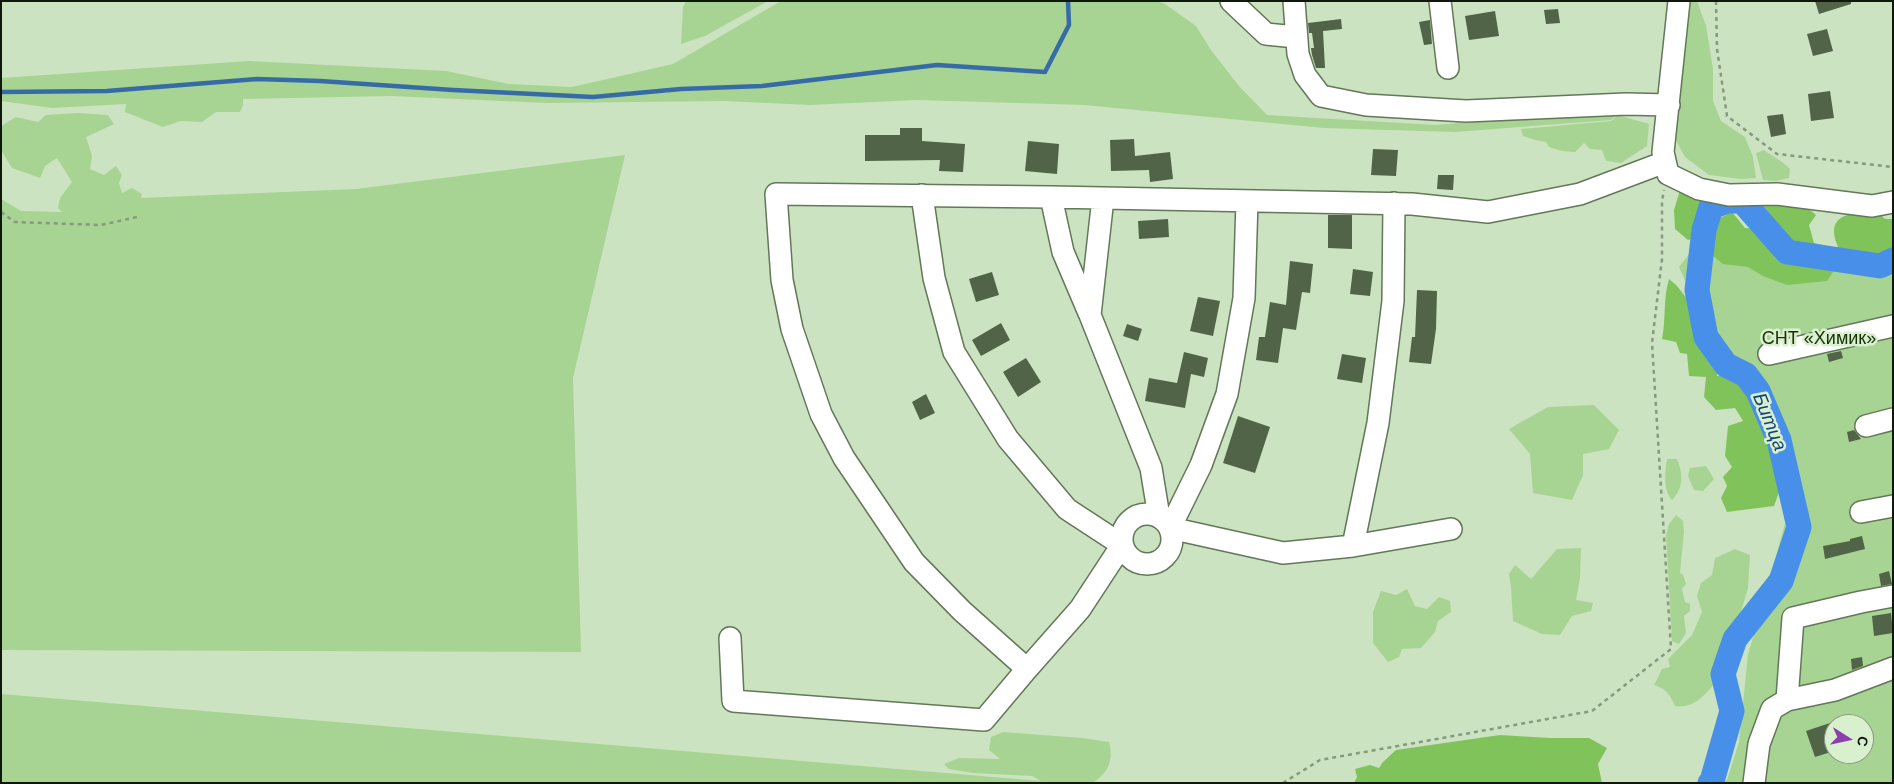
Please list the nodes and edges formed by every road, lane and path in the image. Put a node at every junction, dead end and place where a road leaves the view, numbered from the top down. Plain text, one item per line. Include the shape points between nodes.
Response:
1 (1231, 1) edge
2 (1294, 1) edge
3 (1440, 1) edge
4 (1679, 1) edge
5 (1716, 1) edge
6 (1296, 37) junction
7 (1448, 68) dead end
8 (1669, 105) junction
9 (1893, 167) edge
10 (1667, 168) junction
11 (922, 195) junction
12 (1051, 197) junction
13 (1103, 198) junction
14 (1247, 201) junction
15 (1893, 202) edge
16 (1394, 203) junction
17 (1, 212) edge
18 (137, 217) dead end
19 (1090, 315) junction
20 (1893, 326) edge
21 (1769, 354) dead end
22 (1893, 419) edge
23 (1866, 426) dead end
24 (1893, 506) edge
25 (1861, 512) dead end
26 (1164, 523) junction
27 (1451, 529) dead end
28 (1122, 545) junction
29 (1353, 546) junction
30 (1893, 596) edge
31 (730, 638) dead end
32 (1893, 668) edge
33 (1027, 669) junction
34 (1787, 700) junction
35 (1283, 783) edge
36 (1754, 783) edge

1 - 6 lane via 1266,34
2 - 6 lane
3 - 7 lane
4 - 8 lane
5 - 9 path via 1717,49 1727,116 1777,154
6 - 8 lane via 1305,75 1322,96 1366,105 1466,111
8 - 10 lane via 1663,152
10 - 15 lane via 1698,189 1728,195 1777,194 1872,206
10 - 16 lane via 1580,194 1488,212
10 - 35 path via 1662,200 1662,259 1652,343 1671,649 1592,711 1320,760
11 - 12 lane
11 - 28 lane via 934,278 954,352 1008,439 1067,508
11 - 33 lane via 776,194 782,280 792,329 821,414 844,458 914,562 962,611
12 - 13 lane
12 - 19 lane via 1063,252
13 - 14 lane
13 - 19 lane
14 - 16 lane
14 - 26 lane via 1244,298 1227,394 1201,465
16 - 29 lane via 1393,301 1378,423
17 - 18 path via 15,222 101,225
19 - 26 lane via 1152,468
20 - 21 lane
22 - 23 lane
24 - 25 lane
26 - 28 lane via 1151,514 1143,514 1124,529
26 - 28 lane via 1172,537 1172,545 1168,553 1155,563 1138,563 1131,559
26 - 29 lane via 1283,553
27 - 29 lane
28 - 33 lane via 1080,608
30 - 34 lane via 1793,618
31 - 33 lane via 733,701 984,720
32 - 34 lane via 1835,690
34 - 36 lane via 1772,709 1759,744

